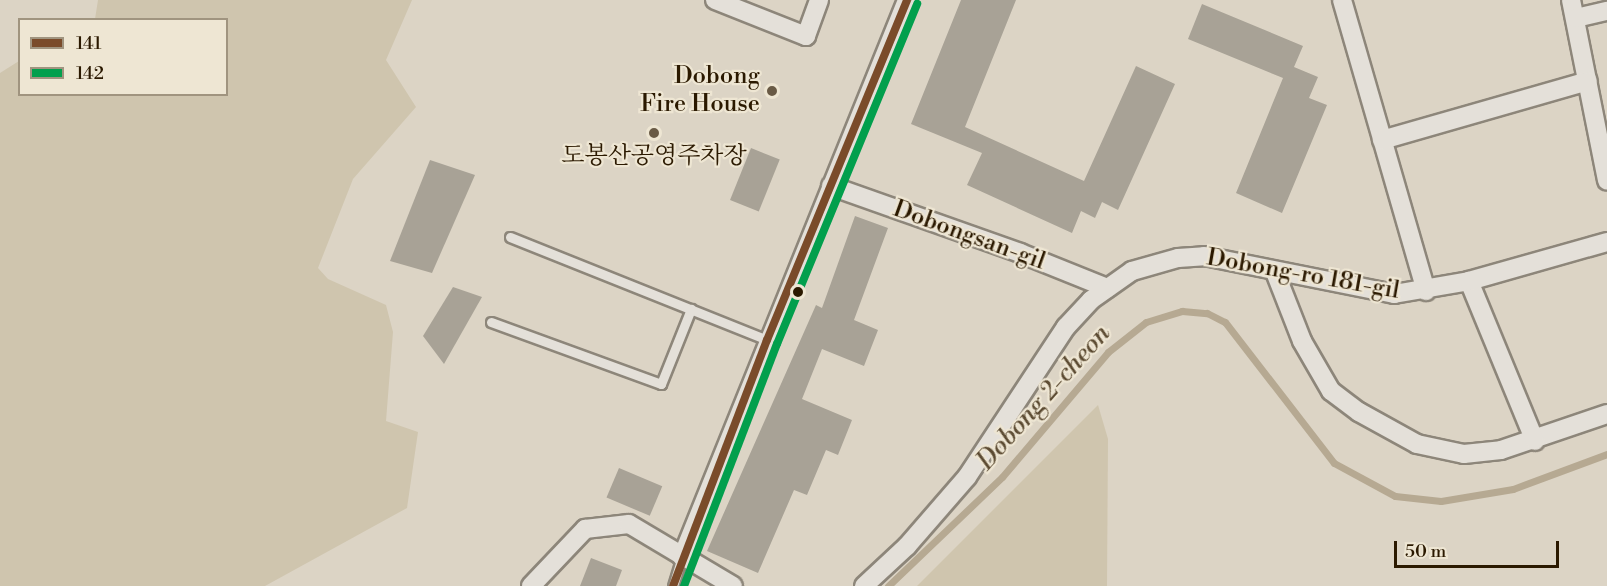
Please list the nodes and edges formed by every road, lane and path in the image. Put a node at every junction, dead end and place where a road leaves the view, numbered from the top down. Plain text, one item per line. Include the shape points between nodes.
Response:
1 (714, 0) edge
2 (819, 0) edge
3 (907, 0) edge
4 (1342, 0) edge
5 (1571, 0) edge
6 (1607, 11) edge
7 (1576, 18) junction
8 (1588, 81) junction
9 (1382, 140) junction
10 (1607, 180) edge
11 (831, 186) junction
12 (510, 237) dead end
13 (1607, 242) edge
14 (1275, 272) junction
15 (1469, 281) junction
16 (1107, 288) junction
17 (1426, 291) junction
18 (691, 309) junction
19 (491, 322) dead end
20 (767, 340) junction
21 (1607, 414) edge
22 (1535, 441) junction
23 (682, 557) junction
24 (531, 586) edge
25 (673, 586) edge
26 (733, 586) edge
27 (864, 586) edge

1 - 2 street via 806,36
3 - 11 street
4 - 9 street, Dobong-ro 181-gil
5 - 7 street
6 - 7 street
7 - 8 street
8 - 9 street
8 - 10 street
9 - 17 street, Dobong-ro 181-gil
11 - 16 street, Dobongsan-gil
11 - 20 street
12 - 18 lane
13 - 15 street, Dobong-ro 181-gil
14 - 16 street, Dobong-ro 181-gil via 1190,256 1132,271
14 - 17 street, Dobong-ro 181-gil via 1385,293
14 - 22 street via 1302,341 1324,382 1359,412 1417,444 1452,453 1493,451
15 - 17 street, Dobong-ro 181-gil
15 - 22 street
16 - 27 street, Dobong-ro 181-gil via 1078,313 1055,342 1000,431 943,507
18 - 19 lane via 661,384
18 - 20 lane
20 - 23 street
21 - 22 street
23 - 24 street via 629,524 585,529
23 - 25 lane
23 - 26 street

